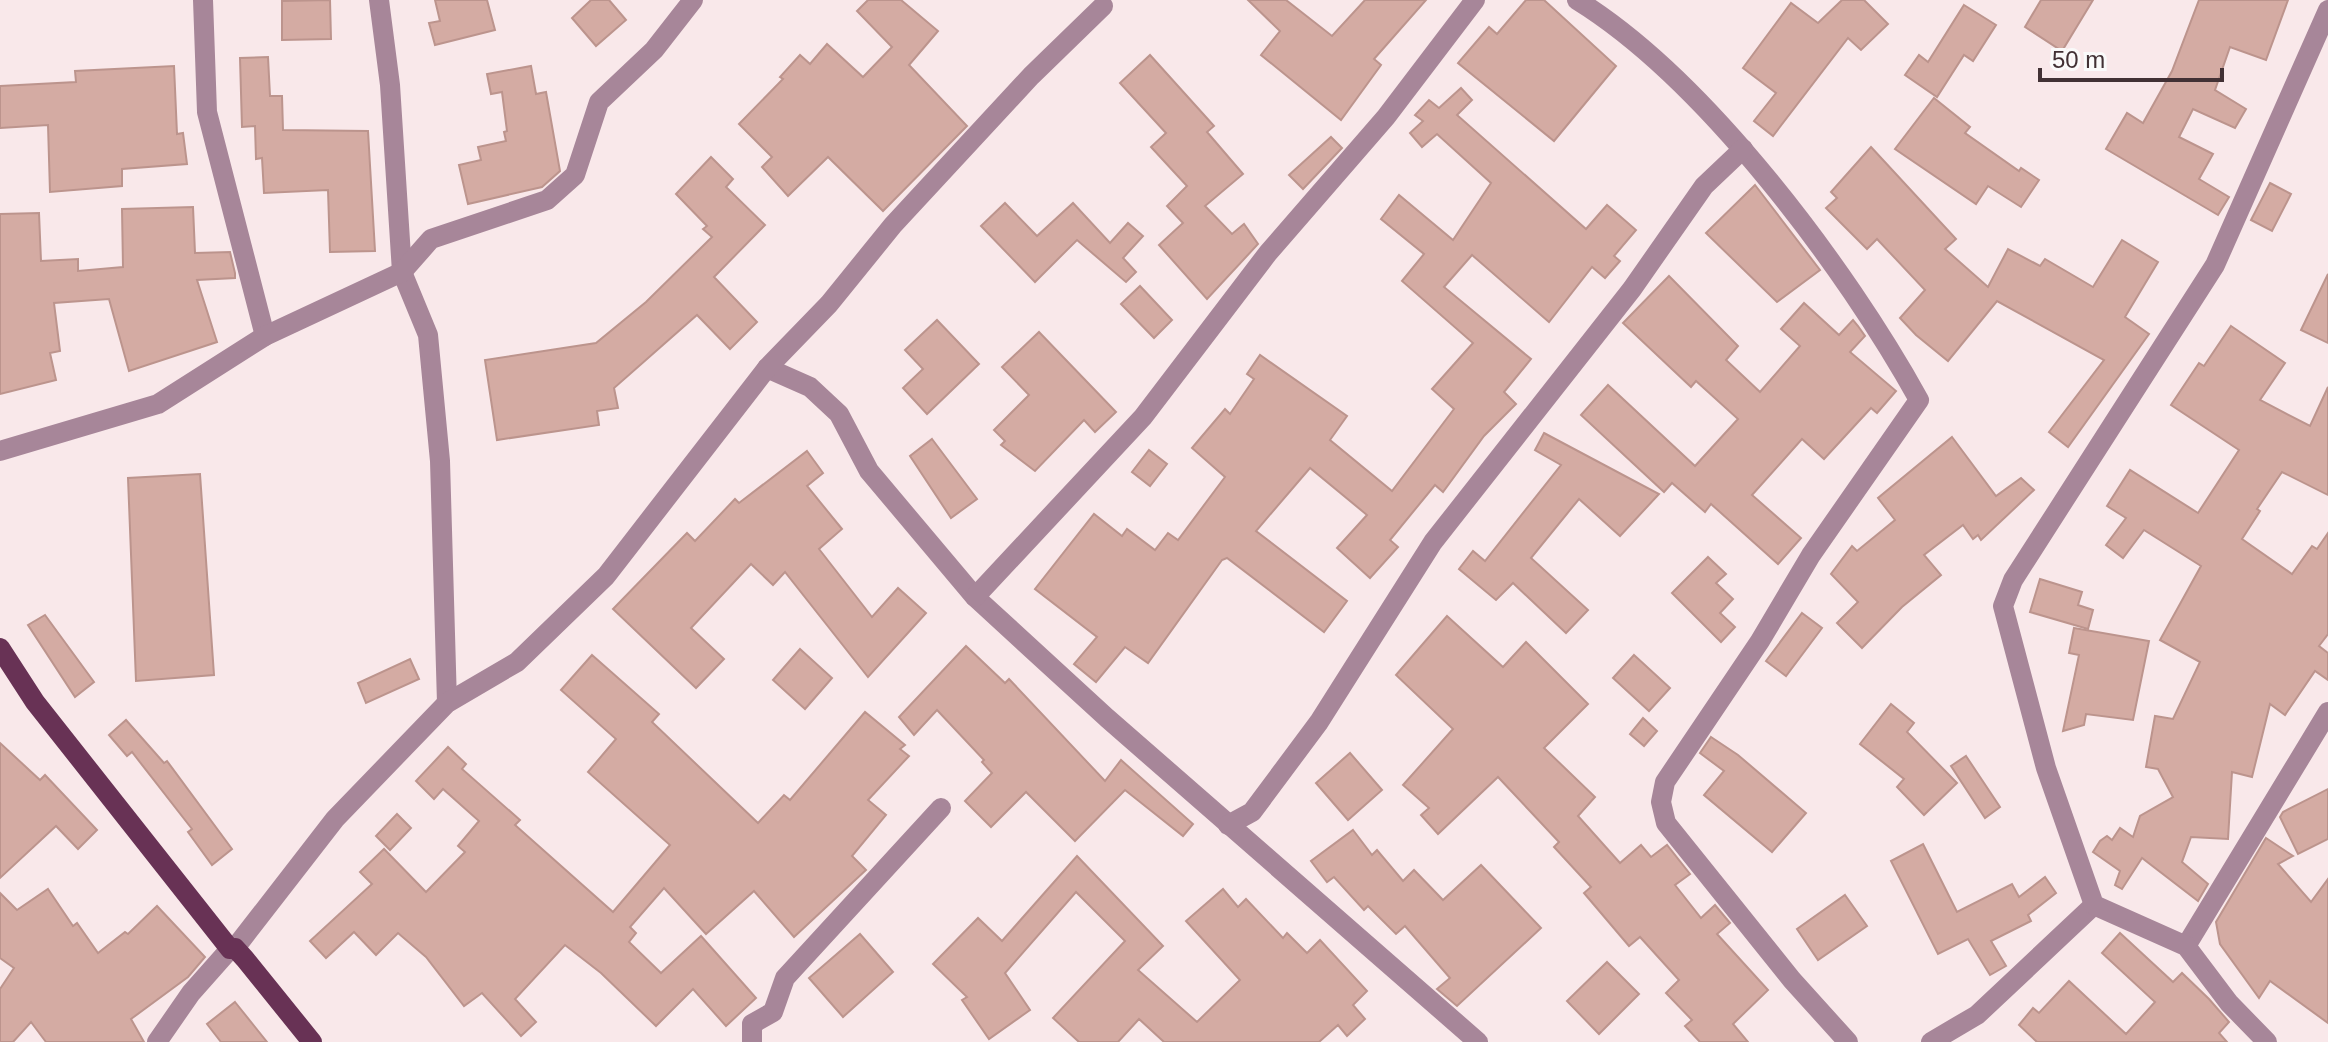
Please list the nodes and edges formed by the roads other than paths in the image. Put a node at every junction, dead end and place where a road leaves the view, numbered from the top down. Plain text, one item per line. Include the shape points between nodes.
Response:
1 (203, 0) edge
2 (379, 0) edge
3 (693, 0) edge
4 (1475, 0) edge
5 (1577, 0) edge
6 (1103, 6) dead end
7 (2328, 10) edge
8 (1743, 149) junction
9 (402, 272) junction
10 (265, 336) junction
11 (767, 368) junction
12 (0, 451) edge
13 (975, 597) junction
14 (0, 648) edge
15 (447, 703) junction
16 (2328, 712) edge
17 (941, 808) dead end
18 (1228, 825) junction
19 (2094, 905) junction
20 (2186, 946) junction
21 (233, 949) junction
22 (157, 1042) edge
23 (312, 1042) edge
24 (752, 1042) edge
25 (1478, 1042) edge
26 (1848, 1042) edge
27 (1931, 1042) edge
28 (2267, 1042) edge

1 - 10 street via 207,112
2 - 9 street
3 - 9 street via 654,50 599,102 575,175 547,200 431,239
4 - 13 street via 1386,117 1268,253 1143,417
5 - 8 street via 1616,24
6 - 11 street via 1031,76
7 - 19 street via 2215,265 2013,580 2003,606 2046,768
8 - 18 street via 1704,186 1632,289 1433,542 1319,722 1252,812
8 - 26 street via 1826,257 1919,400 1811,555 1665,782 1661,802 1666,823
9 - 10 street
9 - 15 street via 428,335 440,461
10 - 12 street via 158,404
11 - 13 street via 810,387 839,414 869,471
11 - 15 street via 606,576 517,662
13 - 18 street
14 - 21 main road via 35,702
15 - 21 street via 335,819
16 - 20 street
17 - 24 street via 785,978 773,1012 752,1024
18 - 25 street
19 - 20 street
19 - 27 street via 1977,1015
20 - 28 street
21 - 22 street via 191,993
21 - 23 main road

